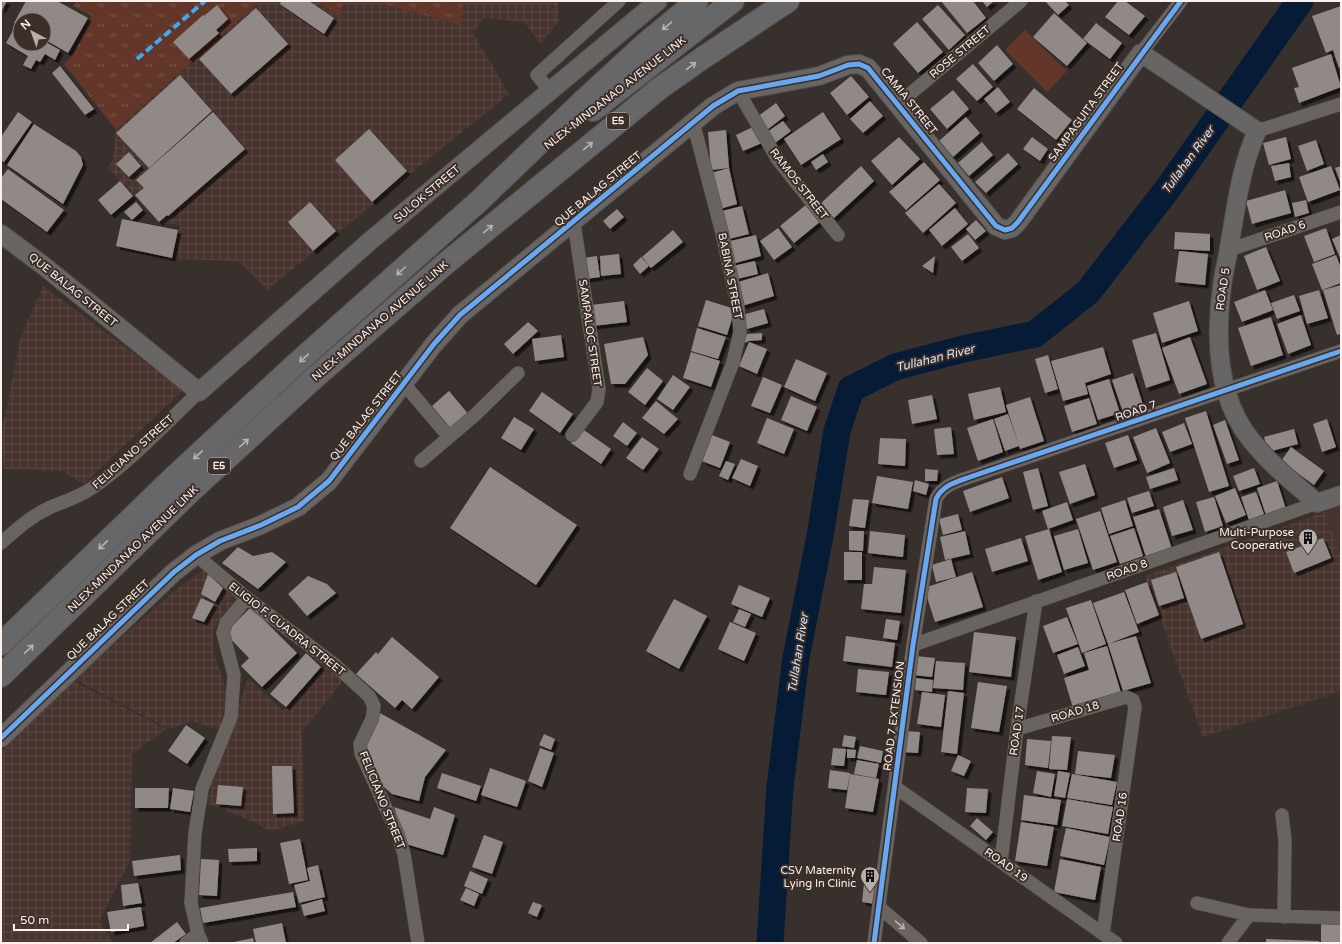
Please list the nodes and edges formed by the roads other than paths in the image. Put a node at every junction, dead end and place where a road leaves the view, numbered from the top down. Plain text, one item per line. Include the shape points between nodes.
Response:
1 (620, 1) edge
2 (658, 1) edge
3 (697, 1) edge
4 (733, 1) edge
5 (788, 1) edge
6 (1021, 1) edge
7 (1181, 1) edge
8 (1141, 53) junction
9 (738, 90) junction
10 (550, 91) junction
11 (898, 104) junction
12 (1341, 104) edge
13 (693, 122) junction
14 (1258, 131) junction
15 (480, 201) junction
16 (1341, 212) edge
17 (574, 223) junction
18 (1006, 230) joint
19 (1, 234) edge
20 (838, 235) dead end
21 (1229, 250) junction
22 (1341, 351) edge
23 (518, 373) dead end
24 (404, 384) junction
25 (1225, 391) junction
26 (200, 392) junction
27 (572, 435) dead end
28 (449, 437) junction
29 (420, 462) dead end
30 (690, 474) dead end
31 (940, 492) joint
32 (1341, 495) edge
33 (1317, 503) junction
34 (1, 543) edge
35 (196, 556) junction
36 (247, 598) junction
37 (1036, 601) junction
38 (1, 644) edge
39 (913, 646) junction
40 (1, 676) edge
41 (1133, 700) joint
42 (374, 706) joint
43 (1017, 729) junction
44 (1, 738) edge
45 (895, 787) junction
46 (1282, 815) dead end
47 (1001, 862) junction
48 (1196, 903) dead end
49 (879, 907) junction
50 (1249, 915) junction
51 (1284, 917) junction
52 (1341, 918) edge
53 (1103, 934) junction
54 (200, 939) edge
55 (186, 943) edge
56 (418, 943) edge
57 (874, 943) edge
58 (921, 943) edge
59 (1116, 943) edge
60 (1228, 943) edge

1 - 10 street via 538,75
2 - 10 street, SULOK STREET
3 -> 15 highway, NLEX-MINDANAO AVENUE LINK / E5 via 583,101
4 - 15 highway, NLEX-MINDANAO AVENUE LINK / E5
40 -> 5 highway, NLEX-MINDANAO AVENUE LINK / E5 via 189,493 312,380 445,264 660,88
6 - 11 street, ROSE STREET
7 - 8 street, SAMPAGUITA STREET
8 - 14 street
8 - 18 street, SAMPAGUITA STREET via 1018,222
9 - 11 street, CAMIA STREET via 819,76 848,65 860,64 868,68
9 - 13 street, QUE BALAG STREET
9 - 20 street, RAMOS STREET via 778,160
10 - 26 street, SULOK STREET via 370,241
11 - 18 street, CAMIA STREET via 996,226
12 - 14 street
13 - 17 street, QUE BALAG STREET
13 - 30 street, BABINA STREET via 722,233 738,308 740,332 733,362
14 - 21 street, ROAD 5 via 1249,150 1240,182
15 -> 38 highway, NLEX-MINDANAO AVENUE LINK / E5 via 297,363 175,476
16 - 21 street, ROAD 6
17 - 24 street, QUE BALAG STREET via 460,315
17 - 27 street, SAMPALOC STREET via 599,389 597,402
19 - 26 street, QUE BALAG STREET
21 - 25 street, ROAD 5 via 1218,320 1220,363
22 - 25 street, ROAD 7
23 - 28 street via 476,415
24 - 28 street
24 - 35 street, QUE BALAG STREET via 329,481 298,507 220,542
25 - 31 street, ROAD 7 via 970,477 945,487
25 - 33 street, ROAD 5 via 1250,439 1270,462
26 - 34 street, FELICIANO STREET via 110,475 71,500 27,520
28 - 29 street
31 - 39 street, ROAD 7 EXTENSION via 936,499
32 - 33 street, ROAD 8
33 - 37 street, ROAD 8
35 - 36 street, ELIGIO F. CUADRA STREET
35 - 44 street, QUE BALAG STREET via 174,572 126,616
36 - 42 street, ELIGIO F. CUADRA STREET via 335,665 369,696
36 - 54 street via 226,623 223,633 234,676 231,717 202,789 195,833 191,902
37 - 39 street, ROAD 8
37 - 43 street, ROAD 17
39 - 45 street, ROAD 7 EXTENSION
41 - 43 street, ROAD 18 via 1126,697
41 - 53 street, ROAD 16 via 1135,707
42 - 56 street, FELICIANO STREET via 372,719 360,744 361,754 404,854
43 - 47 street, ROAD 17
45 - 47 street, ROAD 19
45 - 49 street, ROAD 7 EXTENSION
46 - 51 street
47 - 53 street, ROAD 19
48 - 50 street
49 - 57 street, ROAD 7 EXTENSION
49 -> 58 street
50 - 51 street
50 - 60 street
51 - 52 street
53 - 59 street, ROAD 19
54 - 55 street

